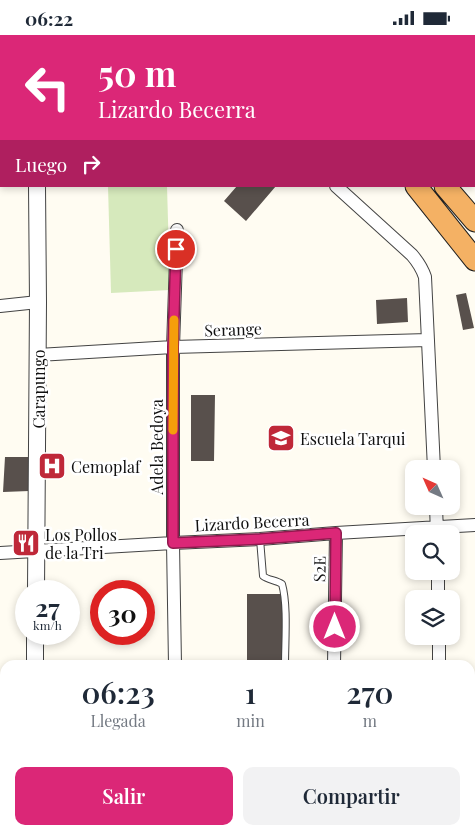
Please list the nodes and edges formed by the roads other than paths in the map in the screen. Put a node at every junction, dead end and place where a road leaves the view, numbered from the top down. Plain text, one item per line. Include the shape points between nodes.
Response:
1 (38, 187) edge
2 (337, 187) edge
3 (417, 187) edge
4 (446, 187) edge
5 (475, 221) edge
6 (177, 230) dead end
7 (475, 260) edge
8 (38, 303) junction
9 (0, 306) edge
10 (428, 340) junction
11 (173, 347) junction
12 (38, 355) junction
13 (434, 460) edge
14 (475, 525) edge
15 (460, 527) edge
16 (405, 531) edge
17 (336, 533) junction
18 (260, 539) junction
19 (173, 543) junction
20 (36, 551) junction
21 (0, 553) edge
22 (36, 580) edge
23 (35, 645) edge
24 (439, 645) edge
25 (35, 660) edge
26 (175, 660) edge
27 (285, 660) edge
28 (334, 660) edge
29 (439, 660) edge

1 - 8 street, Carapungo
2 - 10 street via 423,269
3 - 7 highway
4 - 5 highway
6 - 11 street, Adela Bedoya
8 - 9 street
8 - 12 street, Carapungo
10 - 11 street, Serange
10 - 13 street
11 - 12 street, Serange
11 - 19 street, Adela Bedoya
12 - 20 street, Carapungo
14 - 15 street, Lizardo Becerra
16 - 17 street, Lizardo Becerra
17 - 18 street, Lizardo Becerra
17 - 28 street, S2E
18 - 19 street, Lizardo Becerra
18 - 27 lane via 263,576 282,583
19 - 20 street, Lizardo Becerra
19 - 26 street, Adela Bedoya
20 - 21 street, Lizardo Becerra
20 - 22 street, Carapungo
23 - 25 street
24 - 29 street

